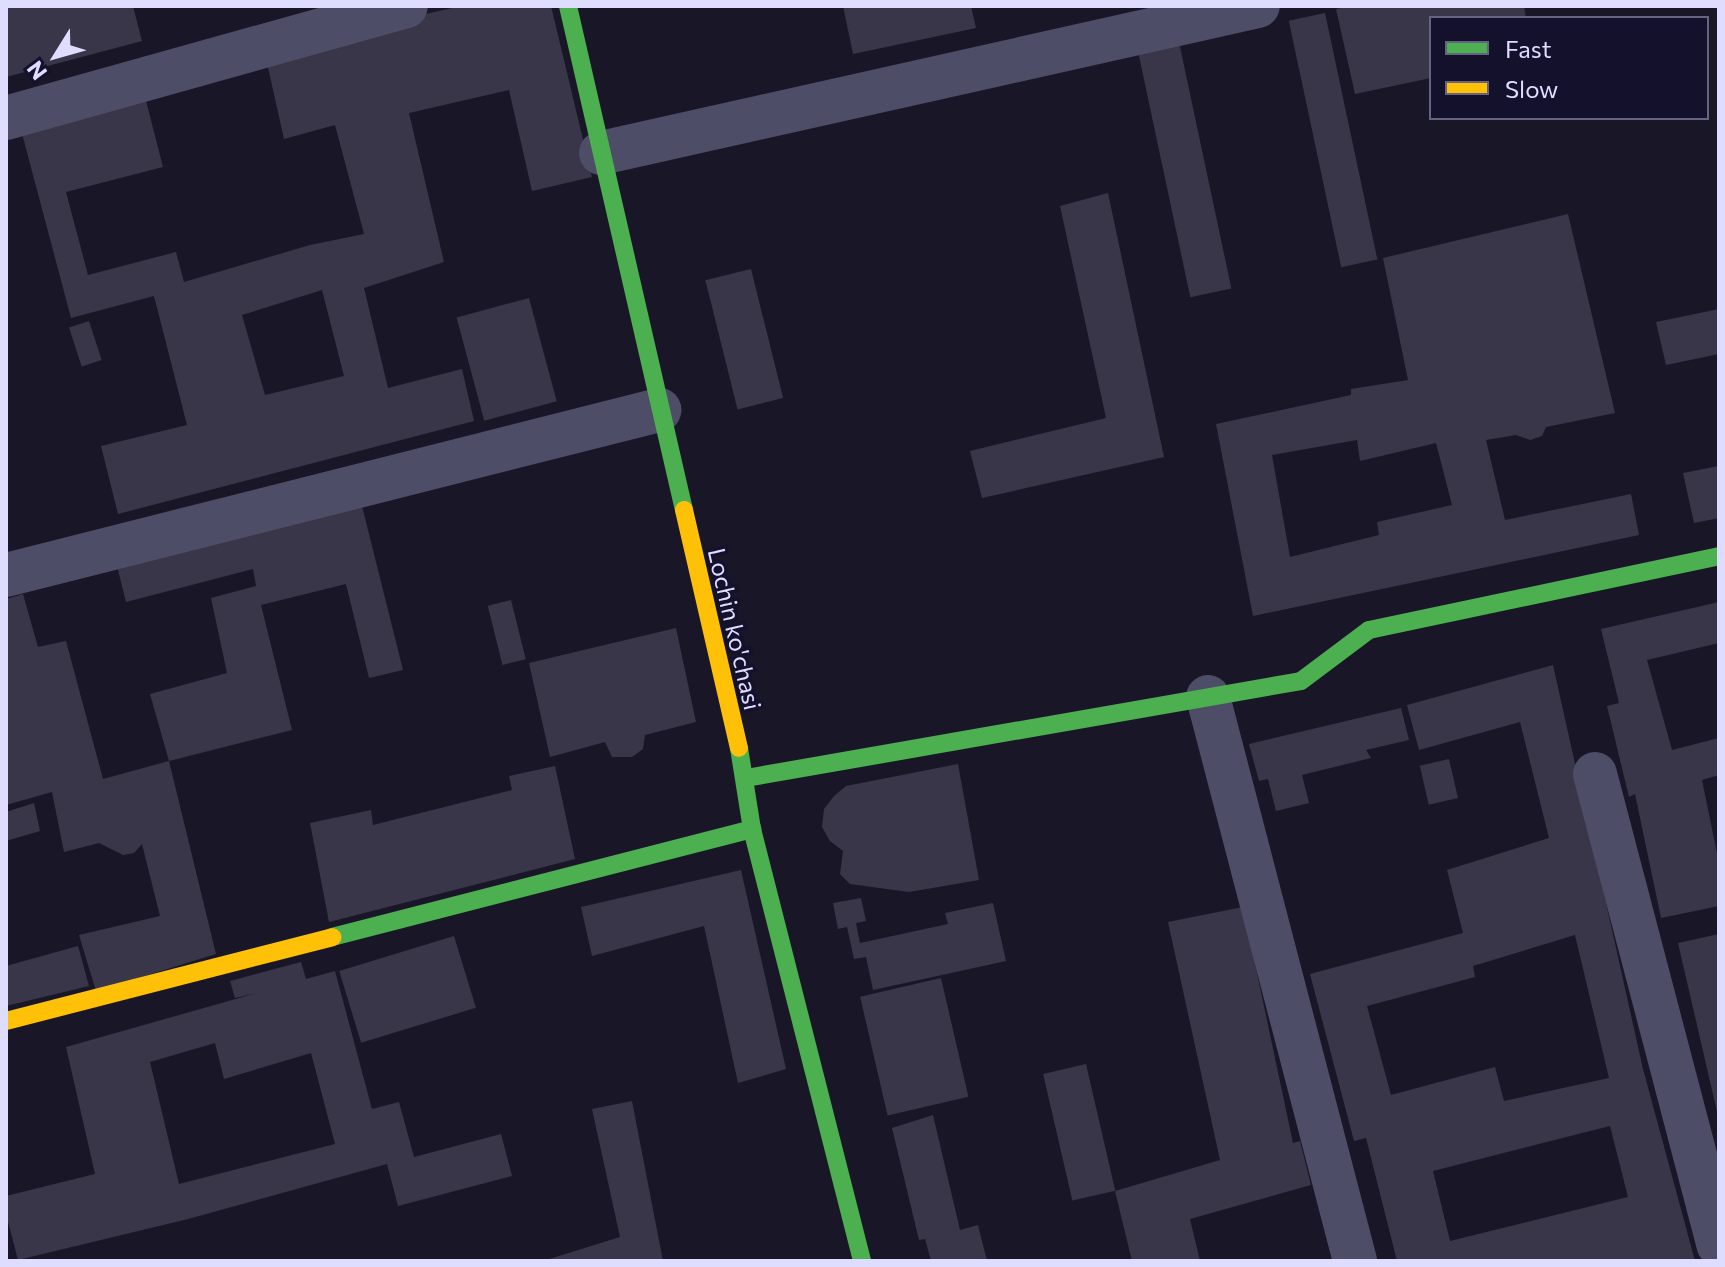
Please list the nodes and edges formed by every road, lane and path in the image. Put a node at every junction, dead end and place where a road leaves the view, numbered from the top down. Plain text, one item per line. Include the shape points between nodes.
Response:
1 (406, 6) edge
2 (568, 6) edge
3 (1258, 6) edge
4 (6, 118) edge
5 (601, 153) junction
6 (659, 410) junction
7 (1719, 556) edge
8 (6, 575) edge
9 (1208, 697) junction
10 (1595, 774) dead end
11 (746, 778) junction
12 (752, 829) junction
13 (6, 1021) edge
14 (1719, 1245) edge
15 (862, 1261) edge
16 (1355, 1261) edge

1 - 4 street
2 - 5 street, Lochin ko'chasi
3 - 5 street
5 - 6 street, Lochin ko'chasi
6 - 8 street
6 - 11 street, Lochin ko'chasi
7 - 9 street via 1369,630 1301,681
9 - 11 street
9 - 16 street
10 - 14 street
11 - 12 street, Lochin ko'chasi
12 - 13 street
12 - 15 street, Lochin ko'chasi

